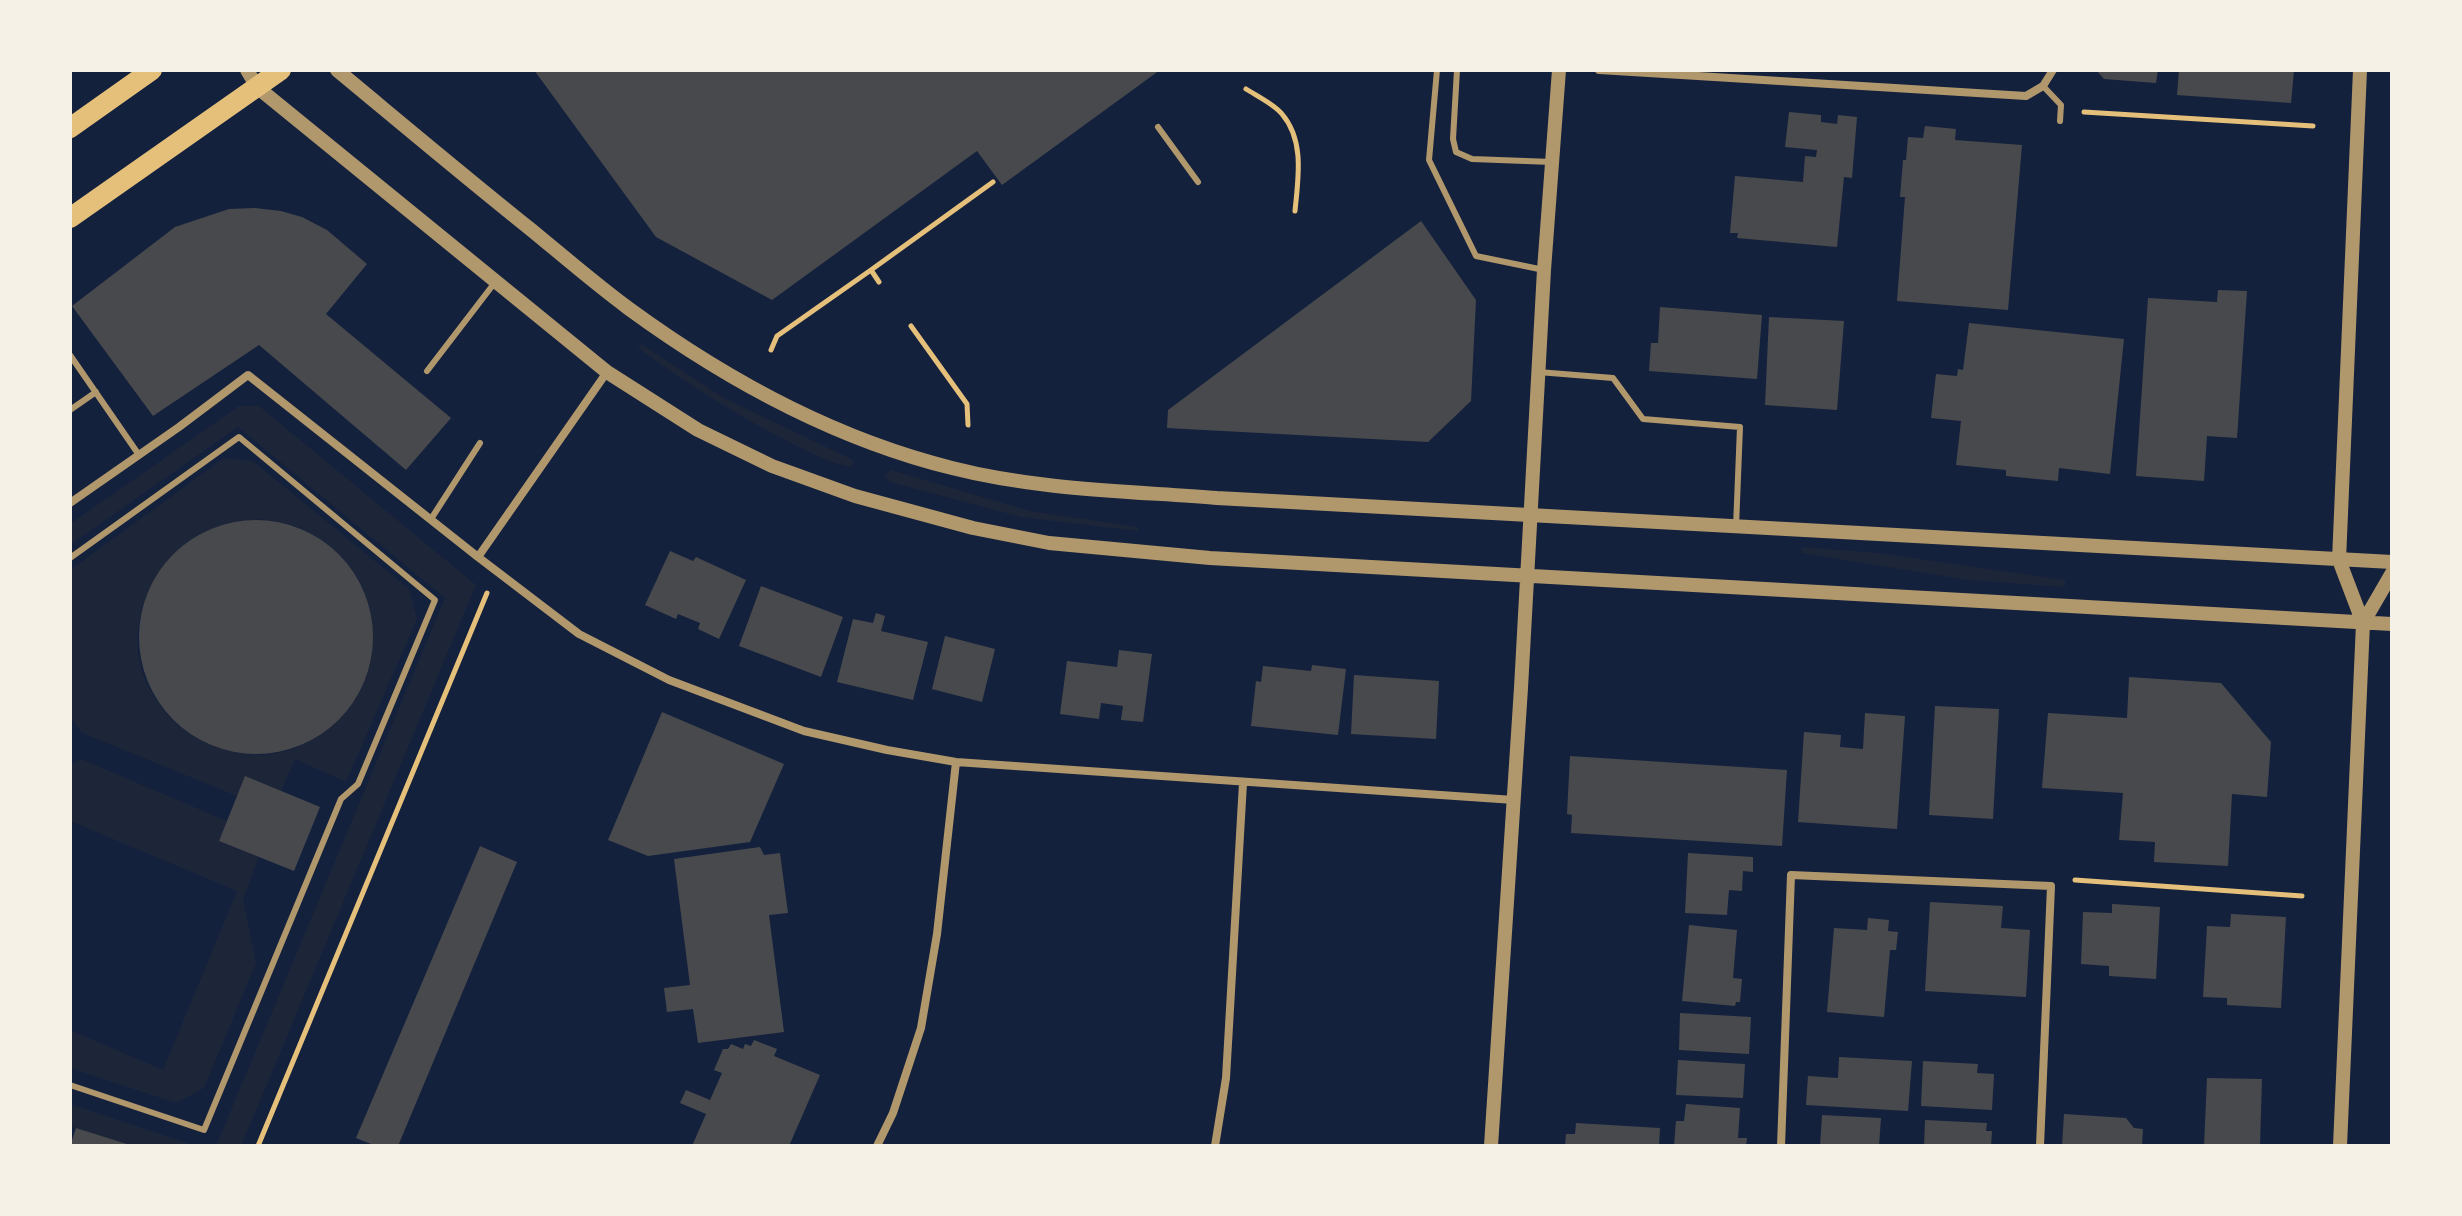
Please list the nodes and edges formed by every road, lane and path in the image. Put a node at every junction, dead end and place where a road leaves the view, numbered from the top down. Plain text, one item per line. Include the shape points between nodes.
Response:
1 (152, 70) edge
2 (281, 70) edge
3 (337, 70) edge
4 (1437, 70) edge
5 (1457, 70) edge
6 (1559, 70) edge
7 (1599, 70) edge
8 (2053, 70) edge
9 (2360, 70) edge
10 (252, 78) edge
11 (2043, 86) junction
12 (1246, 89) dead end
13 (2061, 105) junction
14 (2060, 121) dead end
15 (2313, 126) dead end
16 (1158, 127) dead end
17 (70, 128) edge
18 (1552, 162) junction
19 (993, 182) dead end
20 (1198, 182) dead end
21 (1295, 211) dead end
22 (70, 218) edge
23 (871, 270) junction
24 (1544, 270) junction
25 (496, 281) junction
26 (879, 282) dead end
27 (911, 326) dead end
28 (771, 350) dead end
29 (70, 355) edge
30 (427, 371) dead end
31 (607, 372) junction
32 (1538, 372) junction
33 (96, 392) junction
34 (70, 410) edge
35 (968, 425) dead end
36 (480, 443) dead end
37 (139, 455) junction
38 (70, 503) edge
39 (1530, 514) junction
40 (431, 519) junction
41 (1736, 527) junction
42 (478, 557) junction
43 (70, 558) edge
44 (2339, 560) junction
45 (2392, 562) edge
46 (2392, 573) edge
47 (1527, 577) junction
48 (487, 593) dead end
49 (2363, 623) junction
50 (2392, 624) edge
51 (956, 762) junction
52 (1243, 783) junction
53 (1514, 800) junction
54 (2051, 886) junction
55 (2302, 896) dead end
56 (70, 1085) edge
57 (258, 1146) edge
58 (877, 1146) edge
59 (1215, 1146) edge
60 (1491, 1146) edge
61 (1781, 1146) edge
62 (2040, 1146) edge
63 (2340, 1146) edge

1 - 17 main road
2 - 10 main road
3 - 39 street via 626,307 742,382 874,443 951,468 1033,484
4 - 24 lane via 1429,160 1476,256
5 - 18 lane via 1456,152 1472,159
6 - 18 street
7 - 11 street via 2026,96
8 - 11 street
9 - 44 street
10 - 22 main road
10 - 25 street
11 - 13 lane
12 - 21 path via 1282,114 1296,141
13 - 14 lane
13 - 15 path via 2070,112
16 - 20 lane
18 - 24 street
19 - 23 path
23 - 26 path
23 - 28 path via 777,336
24 - 32 street
25 - 30 lane
25 - 31 street
27 - 35 path via 967,404
29 - 33 lane
31 - 42 street
31 - 47 street via 698,430 772,466 855,496 973,528 1049,543 1195,556
32 - 39 street
32 - 41 lane via 1613,378 1643,419 1740,427
33 - 34 lane
33 - 37 lane
36 - 40 lane
37 - 38 street
37 - 40 street via 248,375
39 - 41 street
39 - 47 street
40 - 42 street
41 - 44 street
42 - 51 street via 579,634 669,680 804,731
43 - 56 lane via 239,437 435,600 358,784 341,799 204,1130
44 - 45 street
44 - 49 street
46 - 49 street
47 - 49 street
47 - 53 street
48 - 57 path
49 - 50 street
49 - 63 street
51 - 52 street
51 - 58 street via 921,1028
52 - 53 street
52 - 59 street via 1226,1078
53 - 60 street
54 - 55 path via 2074,880
54 - 61 street via 1791,875
54 - 62 street

